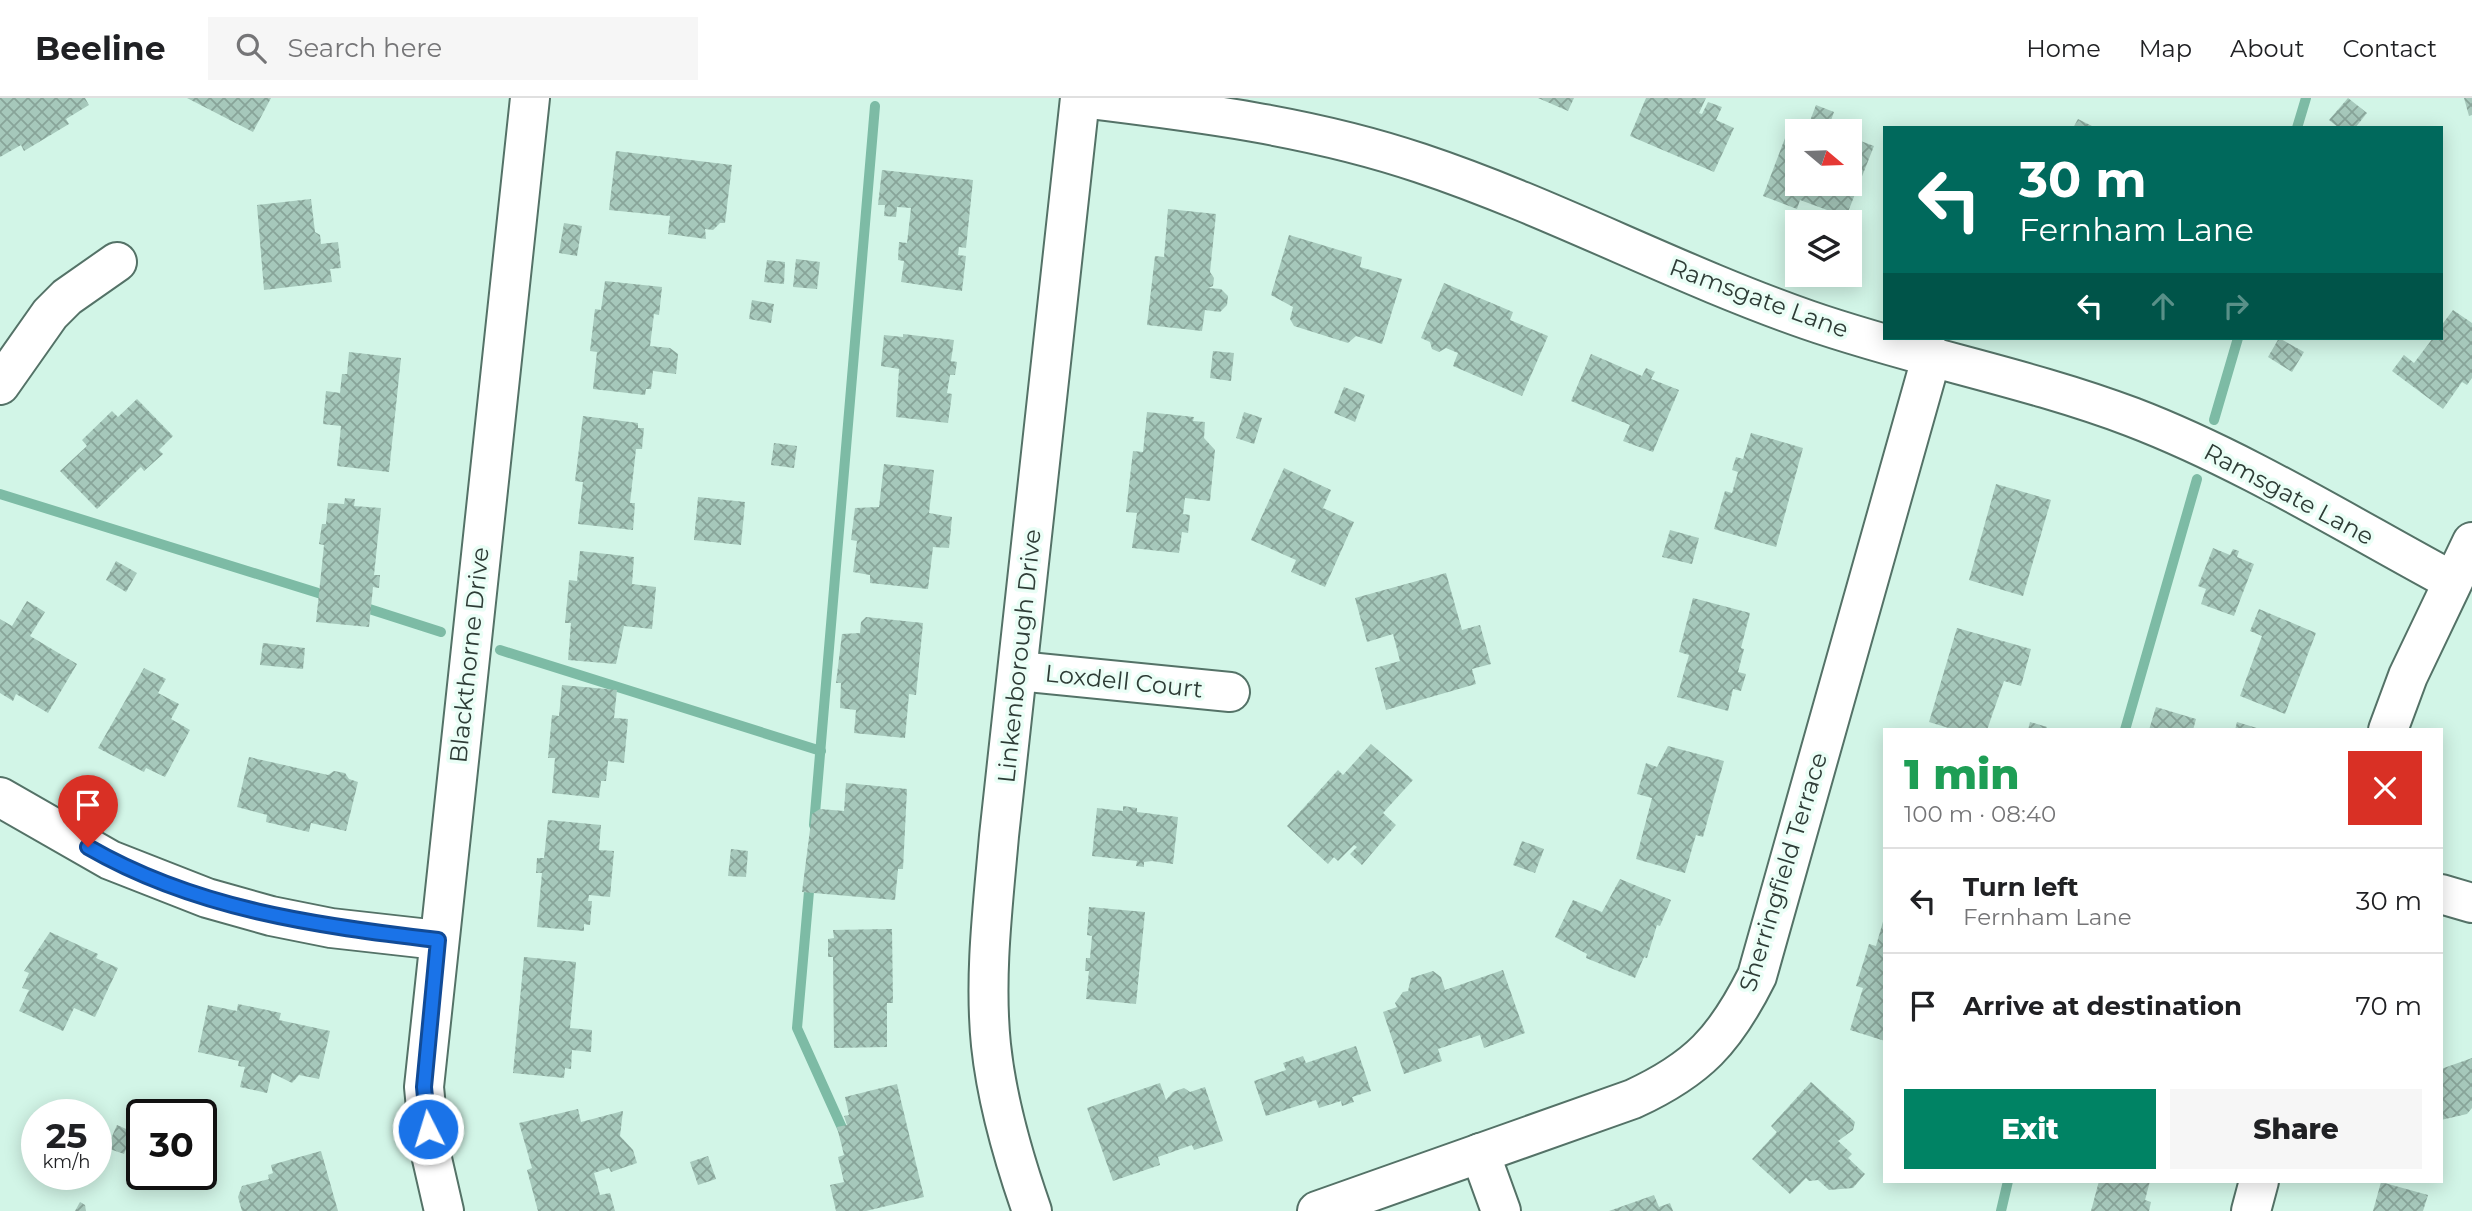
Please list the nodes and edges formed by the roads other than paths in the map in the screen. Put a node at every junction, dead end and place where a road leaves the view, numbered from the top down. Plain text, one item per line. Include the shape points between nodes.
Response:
1 (530, 98) edge
2 (1081, 98) edge
3 (117, 262) dead end
4 (1933, 355) junction
5 (0, 386) edge
6 (2472, 542) edge
7 (2452, 581) junction
8 (1018, 671) junction
9 (1230, 692) dead end
10 (2389, 728) edge
11 (0, 797) edge
12 (2443, 895) edge
13 (2472, 903) edge
14 (438, 940) junction
15 (1480, 1153) junction
16 (2258, 1183) edge
17 (444, 1211) edge
18 (1032, 1211) edge
19 (1317, 1211) edge
20 (1501, 1211) edge
21 (2250, 1211) edge

1 - 14 street, Blackthorne Drive
2 - 4 street, Ramsgate Lane via 1230,116 1420,163 1748,298
2 - 8 street, Linkenborough Drive
3 - 5 street via 50,314
4 - 7 street, Ramsgate Lane via 2133,418 2209,451
4 - 15 street, Sherringfield Terrace via 1756,976 1739,1010 1715,1043 1671,1082
6 - 7 street
7 - 10 street
8 - 9 street, Loxdell Court
8 - 18 street, Linkenborough Drive via 989,957 991,1044 1012,1152
11 - 14 street via 110,860 207,898 331,928
12 - 13 street
14 - 17 street, Blackthorne Drive via 424,1087 430,1150
15 - 19 street, Sherringfield Terrace
15 - 20 street
16 - 21 street

